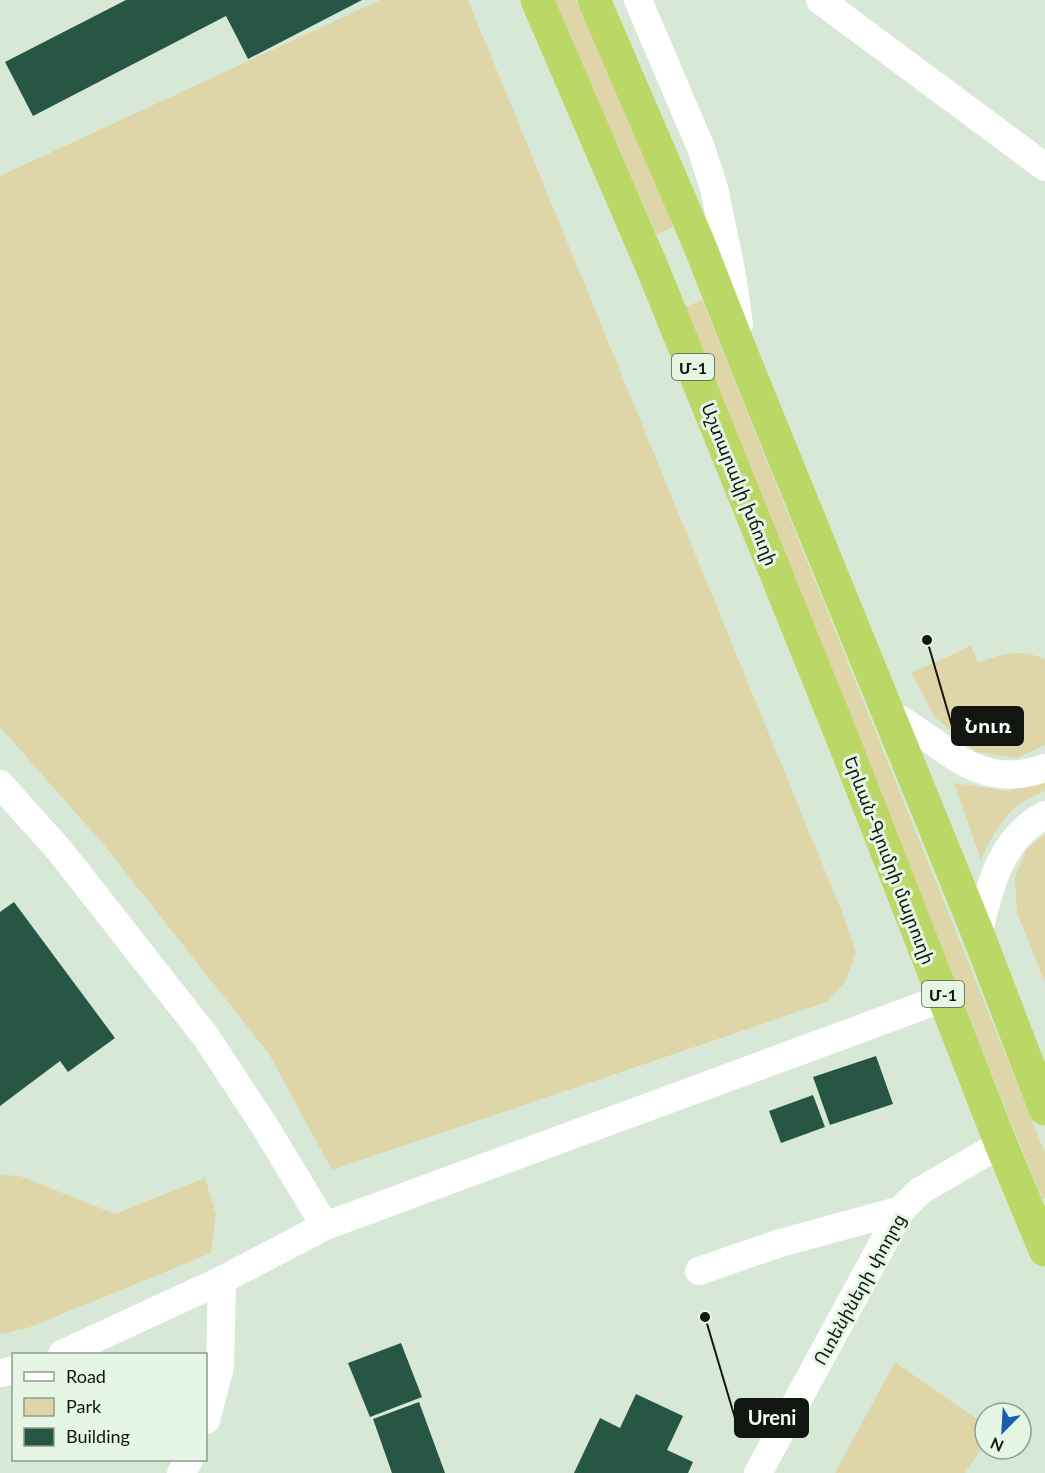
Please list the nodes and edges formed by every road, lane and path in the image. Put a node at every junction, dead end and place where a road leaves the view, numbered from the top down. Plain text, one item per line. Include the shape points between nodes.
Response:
1 (537, 0) edge
2 (594, 0) edge
3 (638, 0) edge
4 (820, 0) edge
5 (1045, 167) edge
6 (699, 244) junction
7 (652, 267) junction
8 (744, 359) junction
9 (888, 712) junction
10 (842, 737) joint
11 (1045, 768) edge
12 (0, 784) edge
13 (1045, 815) edge
14 (978, 934) junction
15 (944, 998) junction
16 (1045, 1109) edge
17 (1001, 1144) junction
18 (901, 1210) junction
19 (325, 1226) junction
20 (1043, 1238) edge
21 (699, 1271) dead end
22 (222, 1280) junction
23 (64, 1353) edge
24 (207, 1416) edge
25 (758, 1473) edge

1 - 7 highway, Աշտարակի խճուղի / Մ-1
2 - 6 highway, Մ-1
3 - 8 street via 714,188
4 - 5 street
6 - 7 highway
6 - 8 highway, Մ-1
7 - 10 highway, Աշտարակի խճուղի / Մ-1
8 - 9 highway, Մ-1
9 - 11 street via 978,770 1009,776
9 - 14 highway, Մ-1
10 - 15 highway, Երևան-Գյումրի մայրուղի / Մ-1
12 - 19 street via 60,851 206,1037
13 - 14 street via 1030,823 1004,855
14 - 16 highway, Մ-1
15 - 17 highway, Երևան-Գյումրի մայրուղի / Մ-1
15 - 19 street
17 - 18 street, Ուռենիների փողոց via 920,1191
17 - 20 highway, Երևան-Գյումրի մայրուղի / Մ-1
18 - 21 street via 777,1244
18 - 25 street, Ուռենիների փողոց
19 - 22 street
22 - 23 street
22 - 24 street via 220,1367

